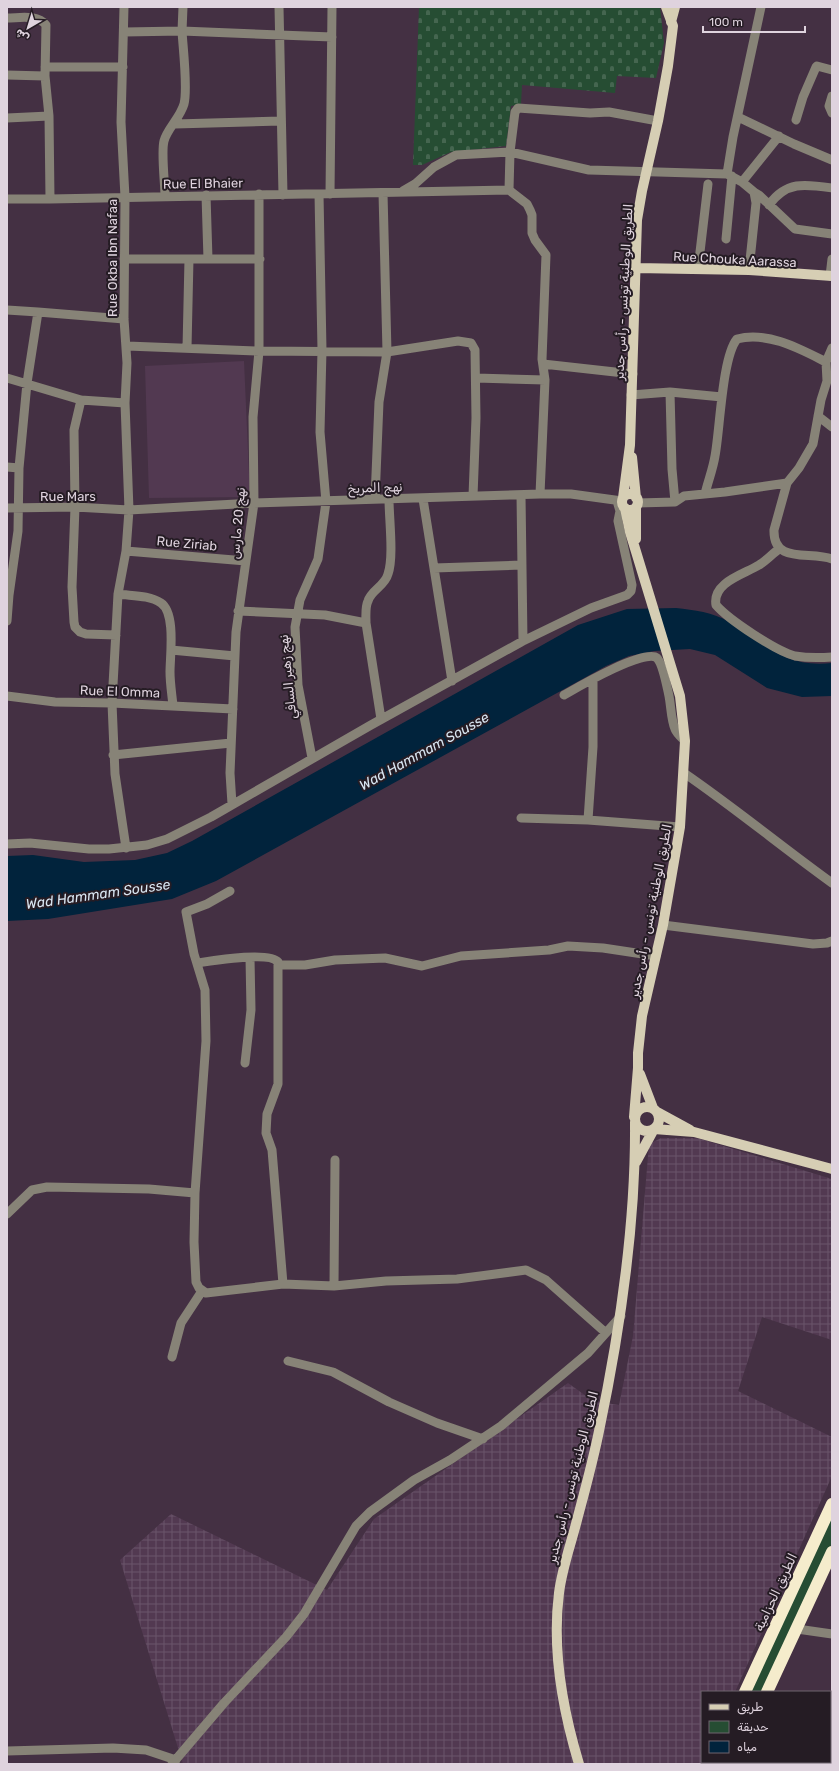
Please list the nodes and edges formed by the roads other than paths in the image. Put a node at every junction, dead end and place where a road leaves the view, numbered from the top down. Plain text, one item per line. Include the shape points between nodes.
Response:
1 (124, 7) edge
2 (183, 7) edge
3 (278, 7) edge
4 (332, 7) edge
5 (666, 7) edge
6 (675, 7) edge
7 (761, 7) edge
8 (7, 18) edge
9 (671, 22) junction
10 (182, 31) junction
11 (124, 32) junction
12 (280, 36) junction
13 (332, 37) junction
14 (123, 67) junction
15 (832, 70) edge
16 (45, 71) junction
17 (7, 75) edge
18 (832, 96) edge
19 (832, 113) edge
20 (49, 116) junction
21 (738, 117) junction
22 (7, 118) edge
23 (796, 120) dead end
24 (658, 121) junction
25 (280, 122) junction
26 (175, 124) junction
27 (779, 136) junction
28 (510, 152) junction
29 (832, 160) edge
30 (646, 171) junction
31 (729, 175) junction
32 (742, 182) junction
33 (708, 184) dead end
34 (832, 188) edge
35 (509, 190) junction
36 (400, 192) junction
37 (754, 192) junction
38 (384, 193) junction
39 (259, 194) junction
40 (319, 194) junction
41 (330, 194) junction
42 (206, 195) junction
43 (283, 195) junction
44 (165, 196) junction
45 (125, 197) junction
46 (7, 199) edge
47 (50, 199) junction
48 (768, 205) junction
49 (832, 234) edge
50 (726, 239) dead end
51 (124, 259) junction
52 (189, 259) junction
53 (208, 259) junction
54 (260, 259) junction
55 (832, 259) edge
56 (636, 268) junction
57 (698, 269) junction
58 (750, 270) junction
59 (831, 276) edge
60 (7, 310) edge
61 (38, 312) junction
62 (124, 319) junction
63 (127, 346) junction
64 (187, 348) junction
65 (832, 348) edge
66 (322, 350) junction
67 (259, 351) junction
68 (387, 352) junction
69 (826, 362) junction
70 (542, 364) junction
71 (633, 374) junction
72 (7, 378) edge
73 (476, 378) junction
74 (545, 380) junction
75 (27, 383) junction
76 (670, 392) junction
77 (632, 395) junction
78 (722, 398) junction
79 (81, 400) junction
80 (125, 403) junction
81 (818, 416) junction
82 (832, 427) edge
83 (7, 467) edge
84 (19, 468) junction
85 (787, 483) junction
86 (540, 494) junction
87 (705, 494) junction
88 (521, 495) junction
89 (473, 496) junction
90 (375, 499) junction
91 (389, 499) junction
92 (424, 499) junction
93 (326, 502) junction
94 (628, 502) junction
95 (675, 502) junction
96 (254, 503) junction
97 (7, 508) edge
98 (19, 508) junction
99 (75, 508) junction
100 (129, 510) junction
101 (779, 549) junction
102 (126, 551) junction
103 (832, 559) edge
104 (246, 561) junction
105 (522, 565) junction
106 (434, 568) junction
107 (118, 594) junction
108 (238, 611) junction
109 (297, 614) junction
110 (7, 621) edge
111 (366, 623) junction
112 (116, 634) junction
113 (523, 640) junction
114 (171, 650) junction
115 (236, 656) junction
116 (832, 657) edge
117 (593, 679) junction
118 (452, 681) junction
119 (564, 695) dead end
120 (7, 696) edge
121 (112, 703) junction
122 (173, 706) junction
123 (233, 710) junction
124 (380, 719) junction
125 (685, 741) junction
126 (231, 743) junction
127 (113, 755) junction
128 (312, 758) junction
129 (684, 773) junction
130 (232, 804) junction
131 (520, 818) dead end
132 (588, 820) junction
133 (680, 828) junction
134 (7, 844) edge
135 (126, 848) junction
136 (832, 883) edge
137 (230, 891) dead end
138 (663, 925) junction
139 (832, 941) edge
140 (656, 956) junction
141 (250, 958) junction
142 (197, 963) junction
143 (278, 965) junction
144 (245, 1063) dead end
145 (638, 1068) junction
146 (655, 1110) junction
147 (635, 1120) junction
148 (654, 1129) junction
149 (694, 1132) junction
150 (335, 1160) dead end
151 (635, 1164) junction
152 (832, 1169) edge
153 (196, 1193) junction
154 (7, 1214) edge
155 (284, 1284) junction
156 (334, 1286) junction
157 (202, 1291) junction
158 (621, 1316) junction
159 (606, 1333) junction
160 (172, 1357) dead end
161 (288, 1361) dead end
162 (482, 1440) junction
163 (832, 1504) edge
164 (832, 1552) edge
165 (797, 1629) junction
166 (832, 1634) edge
167 (744, 1691) edge
168 (767, 1691) edge
169 (574, 1748) junction
170 (7, 1750) edge
171 (174, 1762) edge
172 (575, 1764) edge
173 (579, 1764) edge

1 - 11 street, Rue Okba Ibn Nafaa
2 - 10 street
3 - 12 street
4 - 13 street
5 - 9 main road, الطريق الوطنية تونس - رأس جدير
6 - 9 main road, الطريق الوطنية تونس - رأس جدير
7 - 21 street
8 - 16 street via 34,18 42,20 46,25
9 - 24 main road, الطريق الوطنية تونس - رأس جدير via 668,66
10 - 11 street
10 - 12 street
10 - 26 street via 184,104
11 - 14 street, Rue Okba Ibn Nafaa
12 - 13 street
12 - 25 street
13 - 41 street
14 - 16 street
14 - 45 street, Rue Okba Ibn Nafaa via 120,122
15 - 23 street via 816,67
16 - 17 street
16 - 20 street
18 - 19 street via 829,106
20 - 22 street
20 - 47 street
21 - 27 street
21 - 31 street
24 - 28 street via 608,112 520,108 515,112
24 - 30 main road, الطريق الوطنية تونس - رأس جدير
25 - 26 street
25 - 43 street
26 - 44 street via 163,142
27 - 29 street
27 - 32 street
28 - 30 street via 589,170
28 - 35 street
28 - 36 street via 456,155 434,167 415,184
30 - 31 street
30 - 56 main road, الطريق الوطنية تونس - رأس جدير via 637,220
31 - 32 street
31 - 50 street
32 - 37 street
33 - 57 street
34 - 48 street via 791,187 775,196
35 - 36 street, Rue El Bhaier
35 - 70 street via 530,210 532,233 546,255
36 - 38 street, Rue El Bhaier
37 - 48 street
37 - 58 street via 756,203
38 - 41 street, Rue El Bhaier
38 - 68 street
39 - 42 street, Rue El Bhaier
39 - 43 street, Rue El Bhaier
39 - 54 street, نهج 20 مارس
40 - 41 street, Rue El Bhaier
40 - 43 street, Rue El Bhaier
40 - 66 street, نهج زهير السافي
42 - 44 street, Rue El Bhaier
42 - 53 street
44 - 45 street, Rue El Bhaier
45 - 47 street, Rue El Bhaier
45 - 51 street, Rue Okba Ibn Nafaa
46 - 47 street, Rue El Bhaier
48 - 49 street via 796,229
51 - 52 street
51 - 62 street, Rue Okba Ibn Nafaa
52 - 53 street
52 - 64 street
53 - 54 street
54 - 67 street, نهج 20 مارس
55 - 59 street
56 - 57 main road, Rue Chouka Aarassa
56 - 71 main road, الطريق الوطنية تونس - رأس جدير
57 - 58 main road, Rue Chouka Aarassa
58 - 59 main road, Rue Chouka Aarassa
60 - 61 street
61 - 62 street
61 - 75 street
62 - 63 street, Rue Okba Ibn Nafaa
63 - 64 street
63 - 80 street, Rue Okba Ibn Nafaa
64 - 67 street
65 - 69 street
66 - 67 street
66 - 68 street
66 - 93 street, نهج زهير السافي via 320,432
67 - 96 street, نهج 20 مارس via 253,417
68 - 73 street via 467,341 475,350
68 - 90 street via 379,402
69 - 78 street via 777,340 751,337 737,339 732,346
69 - 81 street via 826,381
70 - 71 street
70 - 74 street
71 - 77 main road, الطريق الوطنية تونس - رأس جدير
72 - 75 street
73 - 74 street
73 - 89 street
74 - 86 street
75 - 79 street
75 - 84 street
76 - 77 street
76 - 78 street
76 - 95 street
77 - 94 main road, الطريق الوطنية تونس - رأس جدير
78 - 87 street via 715,455
79 - 80 street
79 - 99 street via 74,430
80 - 100 street, Rue Okba Ibn Nafaa
81 - 82 street
81 - 85 street via 813,444
83 - 84 street
84 - 98 street
85 - 87 street, نهج المريخ
85 - 101 street via 774,530
86 - 88 street, نهج المريخ
86 - 94 street, نهج المريخ via 571,494
87 - 95 street, نهج المريخ via 684,496
88 - 89 street, نهج المريخ
88 - 105 street
89 - 92 street, نهج المريخ
90 - 91 street, نهج المريخ
90 - 93 street, نهج المريخ
91 - 92 street, نهج المريخ
91 - 111 street via 389,574 367,602
92 - 106 street
93 - 96 street, نهج المريخ
93 - 109 street, نهج زهير السافي via 318,559 300,600
94 - 95 street, نهج المريخ
94 - 113 street via 620,511 618,522 632,585 631,591
94 - 125 main road, الطريق الوطنية تونس - رأس جدير via 636,549 680,696
96 - 100 street, نهج المريخ
96 - 104 street, نهج 20 مارس
97 - 98 street, Rue Mars
98 - 99 street, Rue Mars
98 - 110 street
99 - 100 street, Rue Mars
99 - 112 street via 72,587 75,627 86,634
100 - 102 street, Rue Okba Ibn Nafaa
101 - 103 street via 785,553
101 - 116 street via 759,565 732,578 717,594 716,605 753,633 786,652 808,658
102 - 104 street, Rue Ziriab
102 - 107 street, Rue Okba Ibn Nafaa
104 - 108 street, نهج 20 مارس
105 - 106 street
105 - 113 street
106 - 118 street
107 - 112 street, Rue Okba Ibn Nafaa
107 - 114 street via 162,603 168,611
108 - 109 street
108 - 115 street, نهج 20 مارس
109 - 111 street via 325,615
109 - 128 street, نهج زهير السافي via 295,635 298,685
111 - 124 street
112 - 121 street, Rue Okba Ibn Nafaa
113 - 118 street
114 - 115 street
114 - 122 street
115 - 123 street, نهج 20 مارس
117 - 119 street
117 - 125 street via 632,661 655,657 662,670 675,729
117 - 132 street via 593,747
118 - 124 street
120 - 121 street, Rue El Omma via 55,702
121 - 122 street, Rue El Omma
121 - 127 street, Rue Okba Ibn Nafaa
122 - 123 street, Rue El Omma
123 - 126 street, نهج 20 مارس
124 - 128 street
125 - 129 main road, الطريق الوطنية تونس - رأس جدير
126 - 127 street
126 - 130 street, نهج 20 مارس
127 - 135 street, Rue Okba Ibn Nafaa via 116,792
128 - 130 street
129 - 133 main road, الطريق الوطنية تونس - رأس جدير
129 - 136 street
130 - 135 street via 167,839
131 - 132 street
132 - 133 street
133 - 138 main road, الطريق الوطنية تونس - رأس جدير
134 - 135 street via 30,843 89,849
137 - 142 street via 186,912
138 - 139 street via 813,944
138 - 140 main road, الطريق الوطنية تونس - رأس جدير
140 - 143 street via 568,946 550,950 461,956 422,966 385,958
140 - 145 main road, الطريق الوطنية تونس - رأس جدير via 642,1016
141 - 142 street via 238,957
141 - 143 street via 275,959
141 - 144 street via 251,1010
142 - 153 street via 205,990 206,1041
143 - 155 street via 278,1084 267,1114 266,1133 272,1150
145 - 146 main road, الطريق الوطنية تونس - رأس جدير
145 - 147 main road, الطريق الوطنية تونس - رأس جدير
146 - 147 main road via 643,1107 639,1109
146 - 148 main road via 659,1119
146 - 149 main road
147 - 148 main road via 640,1130
147 - 151 main road, الطريق الوطنية تونس - رأس جدير
148 - 149 main road
148 - 151 main road, الطريق الوطنية تونس - رأس جدير
149 - 152 main road
150 - 156 street
151 - 158 main road, الطريق الوطنية تونس - رأس جدير
153 - 154 street via 149,1189 47,1187 32,1190
153 - 157 street via 196,1282
155 - 156 street
155 - 157 street via 214,1293
156 - 159 street via 386,1281 457,1279 526,1270 546,1280
157 - 160 street via 181,1323
158 - 159 street
158 - 169 main road, الطريق الوطنية تونس - رأس جدير via 599,1432 559,1593 557,1624 561,1688
159 - 162 street via 558,1380
161 - 162 street via 333,1372 389,1402
162 - 171 street via 414,1480 370,1512 356,1526 304,1614
163 - 167 highway, الطريق الحزامية
164 - 165 highway
165 - 166 street
165 - 168 highway
169 - 172 main road, الطريق الوطنية تونس - رأس جدير
169 - 173 main road, الطريق الوطنية تونس - رأس جدير
170 - 171 street via 146,1750

